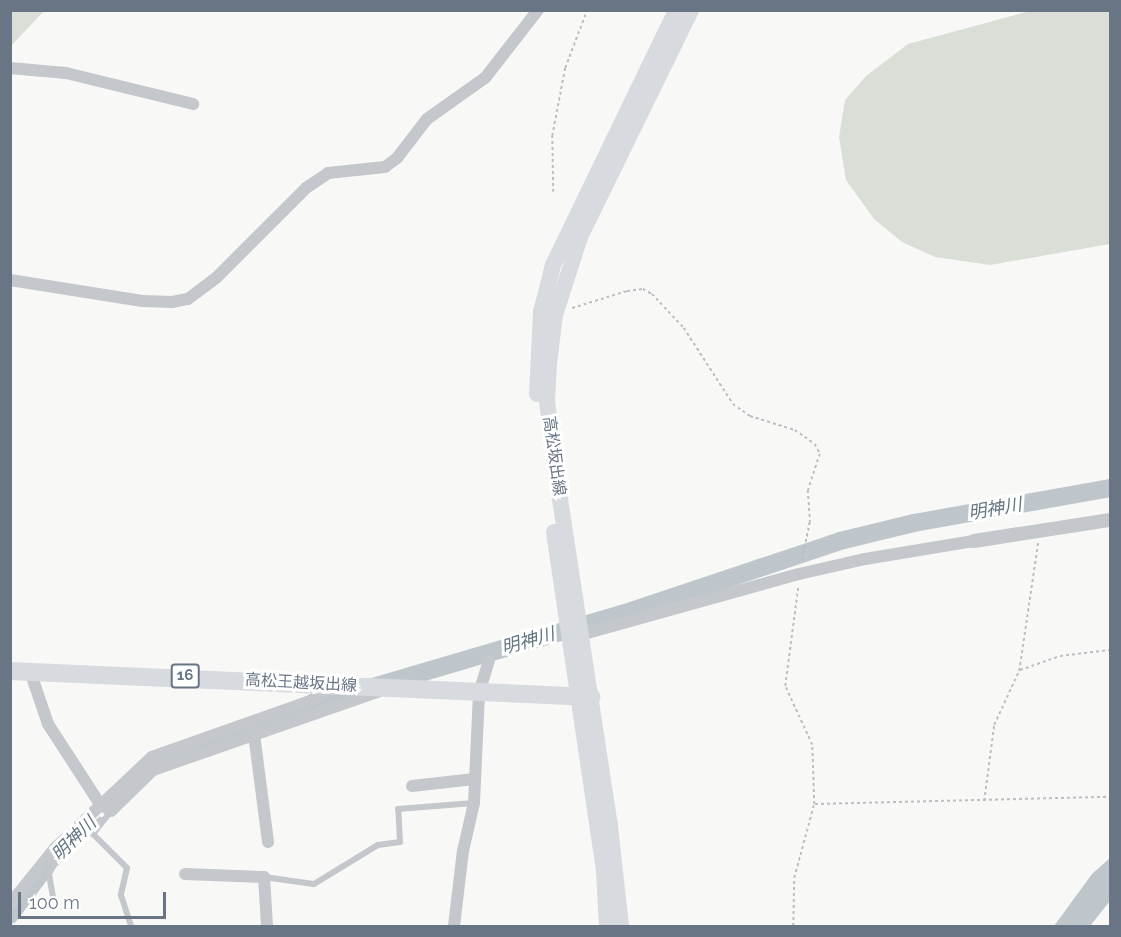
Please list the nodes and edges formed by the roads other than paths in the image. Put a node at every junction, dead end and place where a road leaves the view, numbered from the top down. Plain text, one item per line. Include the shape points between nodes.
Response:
1 (538, 10) edge
2 (676, 10) edge
3 (691, 10) edge
4 (10, 68) edge
5 (193, 104) dead end
6 (10, 280) edge
7 (1110, 520) edge
8 (974, 541) joint
9 (575, 632) junction
10 (489, 660) dead end
11 (10, 670) edge
12 (30, 671) junction
13 (329, 684) junction
14 (388, 688) junction
15 (478, 693) junction
16 (584, 697) junction
17 (254, 734) junction
18 (475, 779) junction
19 (418, 782) dead end
20 (474, 803) junction
21 (104, 810) junction
22 (268, 842) dead end
23 (185, 874) dead end
24 (264, 877) junction
25 (53, 897) dead end
26 (10, 904) edge
27 (131, 927) edge
28 (267, 927) edge
29 (454, 927) edge
30 (607, 927) edge
31 (621, 927) edge

1 - 6 street via 485,78 427,119 397,158 385,167 328,173 306,188 217,277 188,298 172,302 142,300
2 - 9 main road, 高松坂出線 via 567,231 541,312 537,406
3 - 9 main road, 高松坂出線 via 580,237 555,315 547,401
4 - 5 street via 66,73
7 - 8 street
8 - 9 street via 799,574
9 - 16 main road, 高松坂出線
10 - 15 street
11 - 12 main road, 高松王越坂出線 / 16
12 - 13 main road, 高松王越坂出線 / 16
12 - 21 street via 48,724
13 - 14 main road, 高松王越坂出線 / 16
13 - 21 street via 310,701 152,757
14 - 15 main road, 高松王越坂出線 / 16
14 - 17 street
15 - 16 main road, 高松王越坂出線 / 16
15 - 18 street
16 - 30 main road, 高松坂出線
16 - 31 main road, 高松坂出線
17 - 21 street via 153,770
17 - 22 street
18 - 19 street
18 - 20 street
20 - 24 lane via 398,809 400,842 378,845 314,884
20 - 29 street
21 - 25 lane via 53,866
21 - 26 street via 55,848
21 - 27 lane via 93,834 127,868 121,895
23 - 24 street
24 - 28 street

